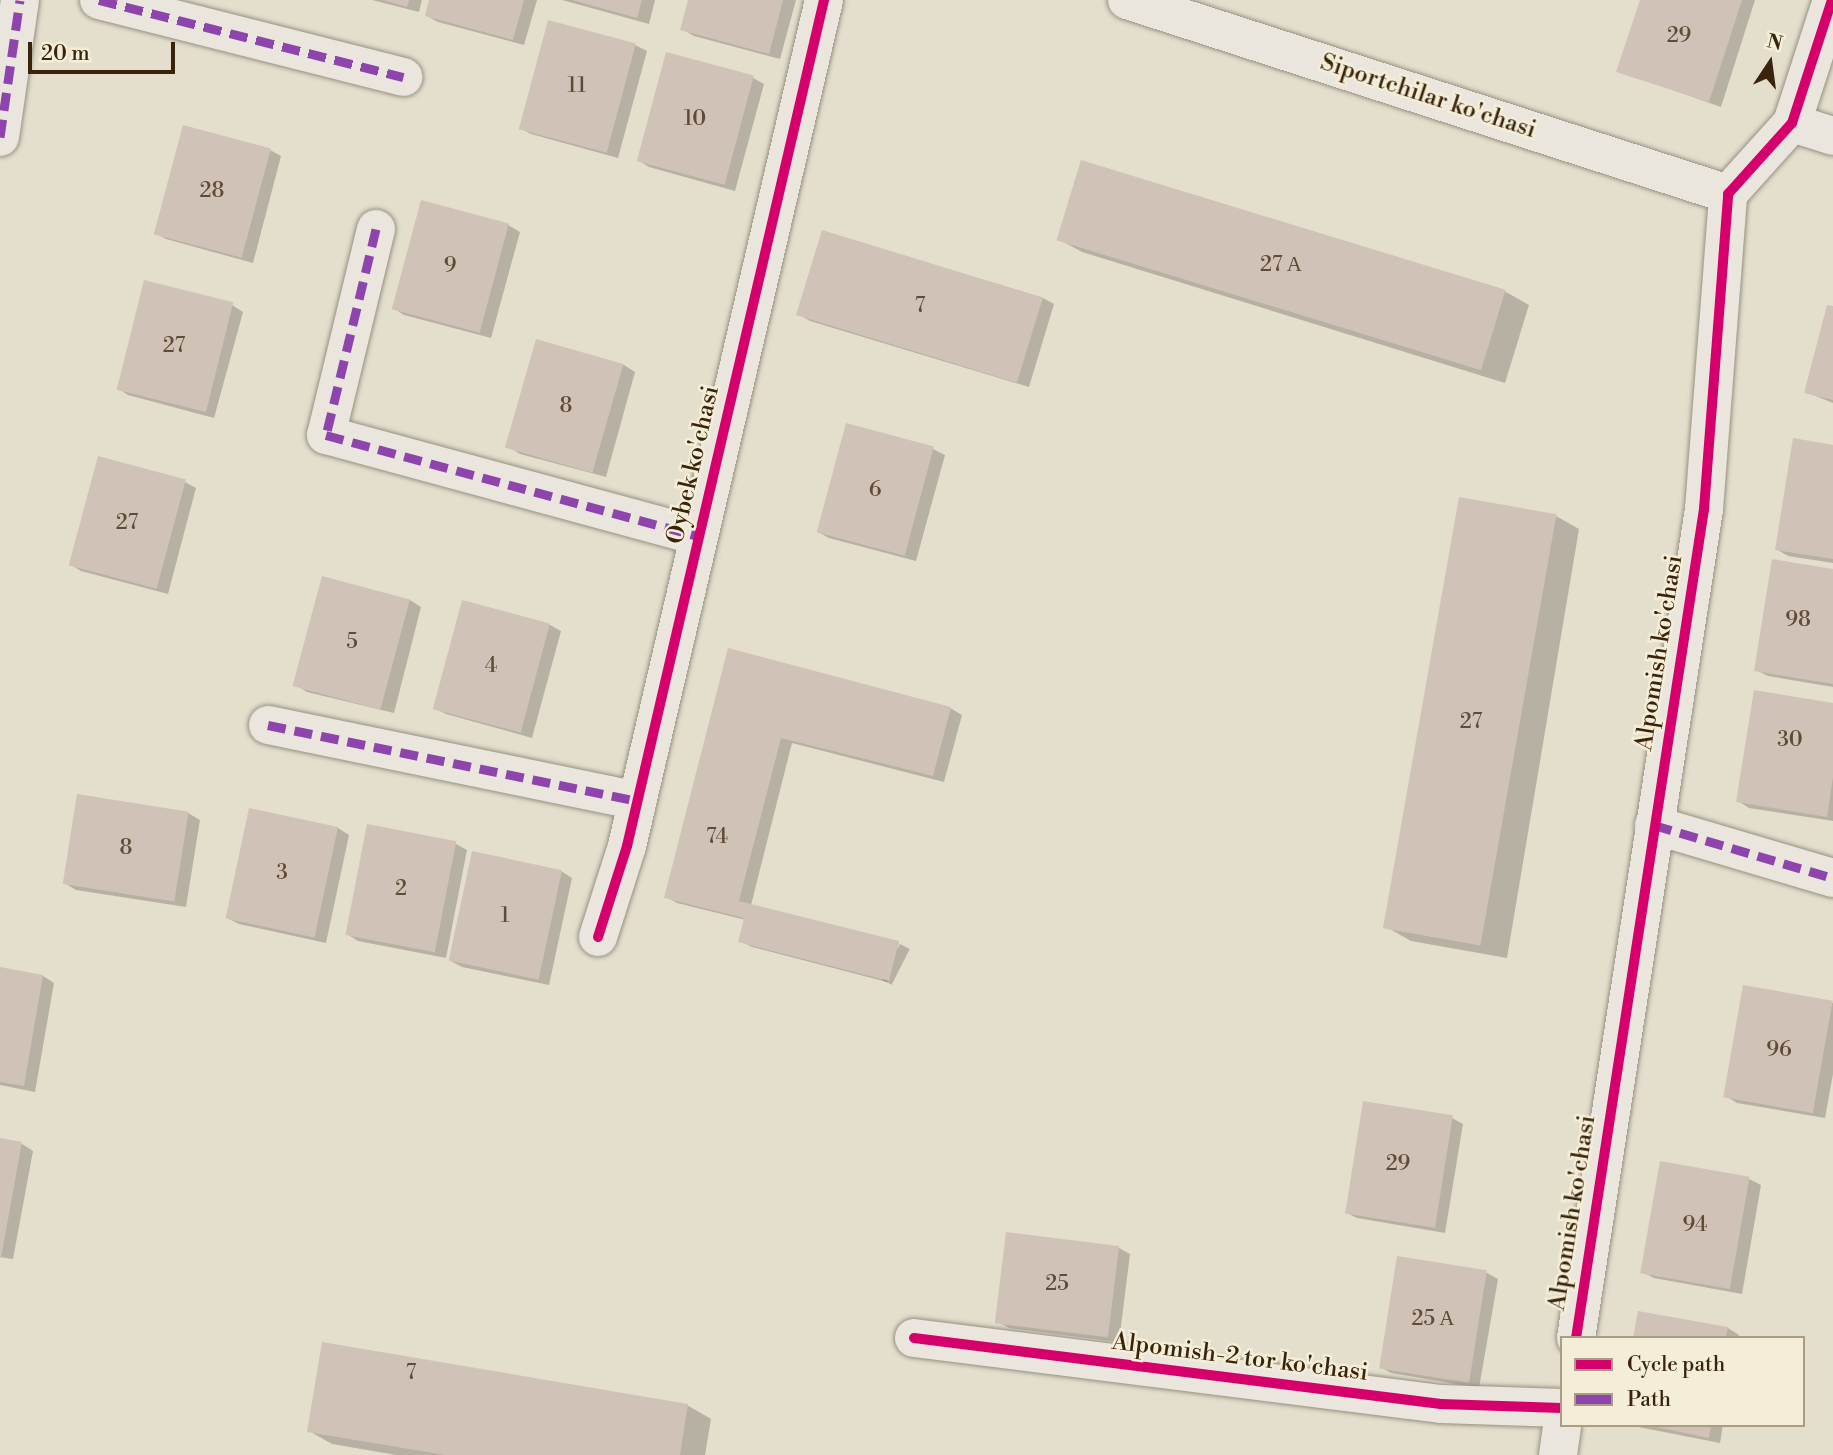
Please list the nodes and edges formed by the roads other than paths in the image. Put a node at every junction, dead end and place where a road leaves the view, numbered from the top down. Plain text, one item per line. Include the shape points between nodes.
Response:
1 (20, 0) edge
2 (99, 0) edge
3 (824, 0) edge
4 (1127, 0) edge
5 (1832, 0) edge
6 (403, 77) dead end
7 (1792, 124) junction
8 (1833, 136) edge
9 (0, 137) edge
10 (1728, 194) junction
11 (376, 229) dead end
12 (699, 536) junction
13 (268, 724) dead end
14 (637, 802) junction
15 (1654, 825) junction
16 (1833, 878) edge
17 (598, 937) dead end
18 (1576, 1336) edge
19 (914, 1338) dead end
20 (1560, 1408) edge
21 (1562, 1427) edge
22 (1558, 1455) edge

1 - 9 street
2 - 6 street
3 - 12 street, Oybek ko'chasi
4 - 10 street, Siportchilar ko'chasi
5 - 7 street
7 - 8 street
7 - 10 street
10 - 15 street, Alpomish ko'chasi via 1704,509
11 - 12 street via 326,435
12 - 14 street, Oybek ko'chasi
13 - 14 street
14 - 17 street, Oybek ko'chasi
15 - 16 street
15 - 18 street, Alpomish ko'chasi
19 - 20 street, Alpomish-2 tor ko'chasi via 1441,1404
21 - 22 street

